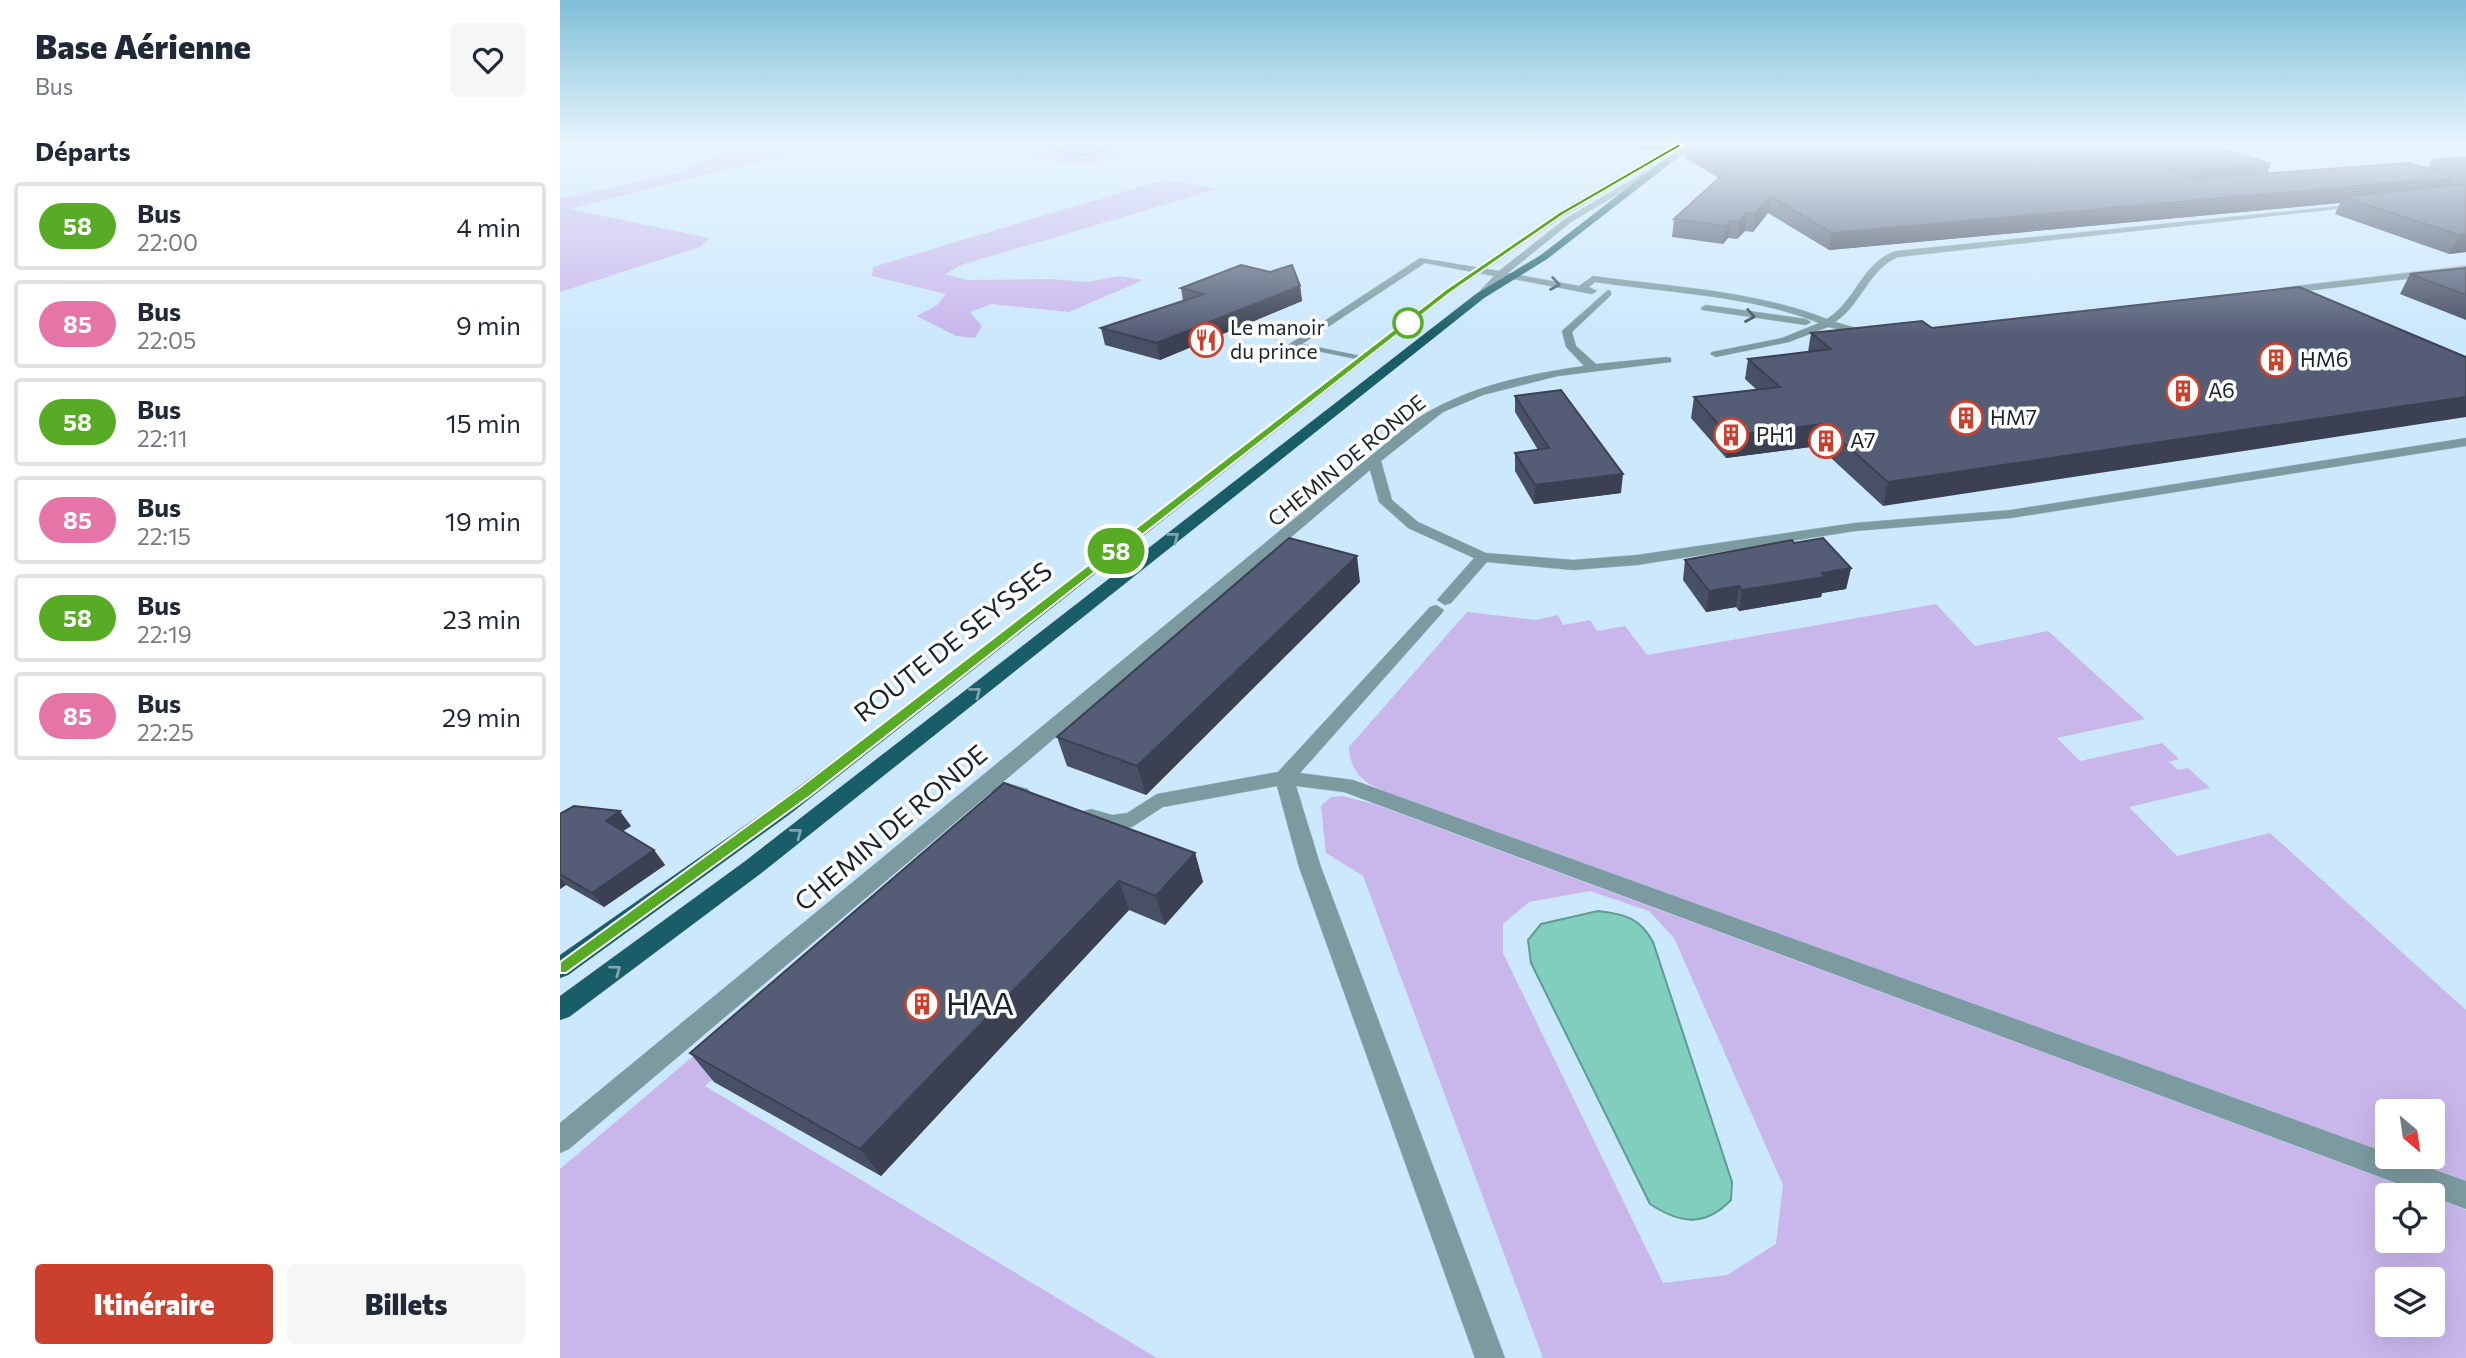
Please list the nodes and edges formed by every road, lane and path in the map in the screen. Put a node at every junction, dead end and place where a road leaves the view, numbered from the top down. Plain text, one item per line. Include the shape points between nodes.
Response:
1 (1570, 208) edge
2 (1587, 208) edge
3 (1607, 208) edge
4 (2338, 208) edge
5 (1527, 267) junction
6 (1480, 269) junction
7 (2466, 269) edge
8 (1506, 273) junction
9 (1593, 279) junction
10 (1582, 288) junction
11 (1608, 293) junction
12 (2262, 293) edge
13 (1661, 300) dead end
14 (1696, 306) dead end
15 (1828, 324) junction
16 (1869, 334) edge
17 (1716, 354) dead end
18 (1362, 359) junction
19 (1667, 360) dead end
20 (1592, 368) junction
21 (2466, 442) edge
22 (1374, 461) junction
23 (1483, 557) junction
24 (1284, 778) junction
25 (987, 784) junction
26 (1037, 800) edge
27 (1075, 811) edge
28 (560, 968) edge
29 (560, 1010) edge
30 (560, 1140) edge
31 (2466, 1195) edge
32 (1490, 1358) edge

1 - 6 main road, ROUTE DE SEYSSES
2 - 8 lane, ROUTE DE SEYSSES
3 - 5 main road, ROUTE DE SEYSSES
4 - 15 lane via 1896,254 1877,262 1847,307
5 - 8 main road, ROUTE DE SEYSSES
5 - 9 lane
6 - 8 lane
6 - 18 main road, ROUTE DE SEYSSES
6 - 18 lane via 1423,260 1293,345
7 - 12 lane
8 -> 10 lane
29 -> 8 main road, ROUTE DE SEYSSES via 751,869
9 - 10 lane
9 - 15 lane via 1793,310
10 - 11 lane
11 - 13 lane
11 - 20 lane via 1567,331 1571,347
14 -> 15 lane
15 - 16 lane
15 - 17 lane via 1761,347
18 - 28 main road, ROUTE DE SEYSSES via 804,792
19 - 20 lane, CHEMIN DE RONDE
20 - 22 lane, CHEMIN DE RONDE via 1524,380 1452,402
21 - 23 lane via 2011,514 1833,529 1637,560 1573,565
22 - 23 lane via 1386,502 1413,525
22 - 25 lane, CHEMIN DE RONDE
23 - 24 lane
24 - 27 lane via 1157,802 1132,820 1112,823
24 - 31 lane via 1346,785
24 - 32 lane via 1310,867
25 - 26 lane
25 - 30 lane, CHEMIN DE RONDE

